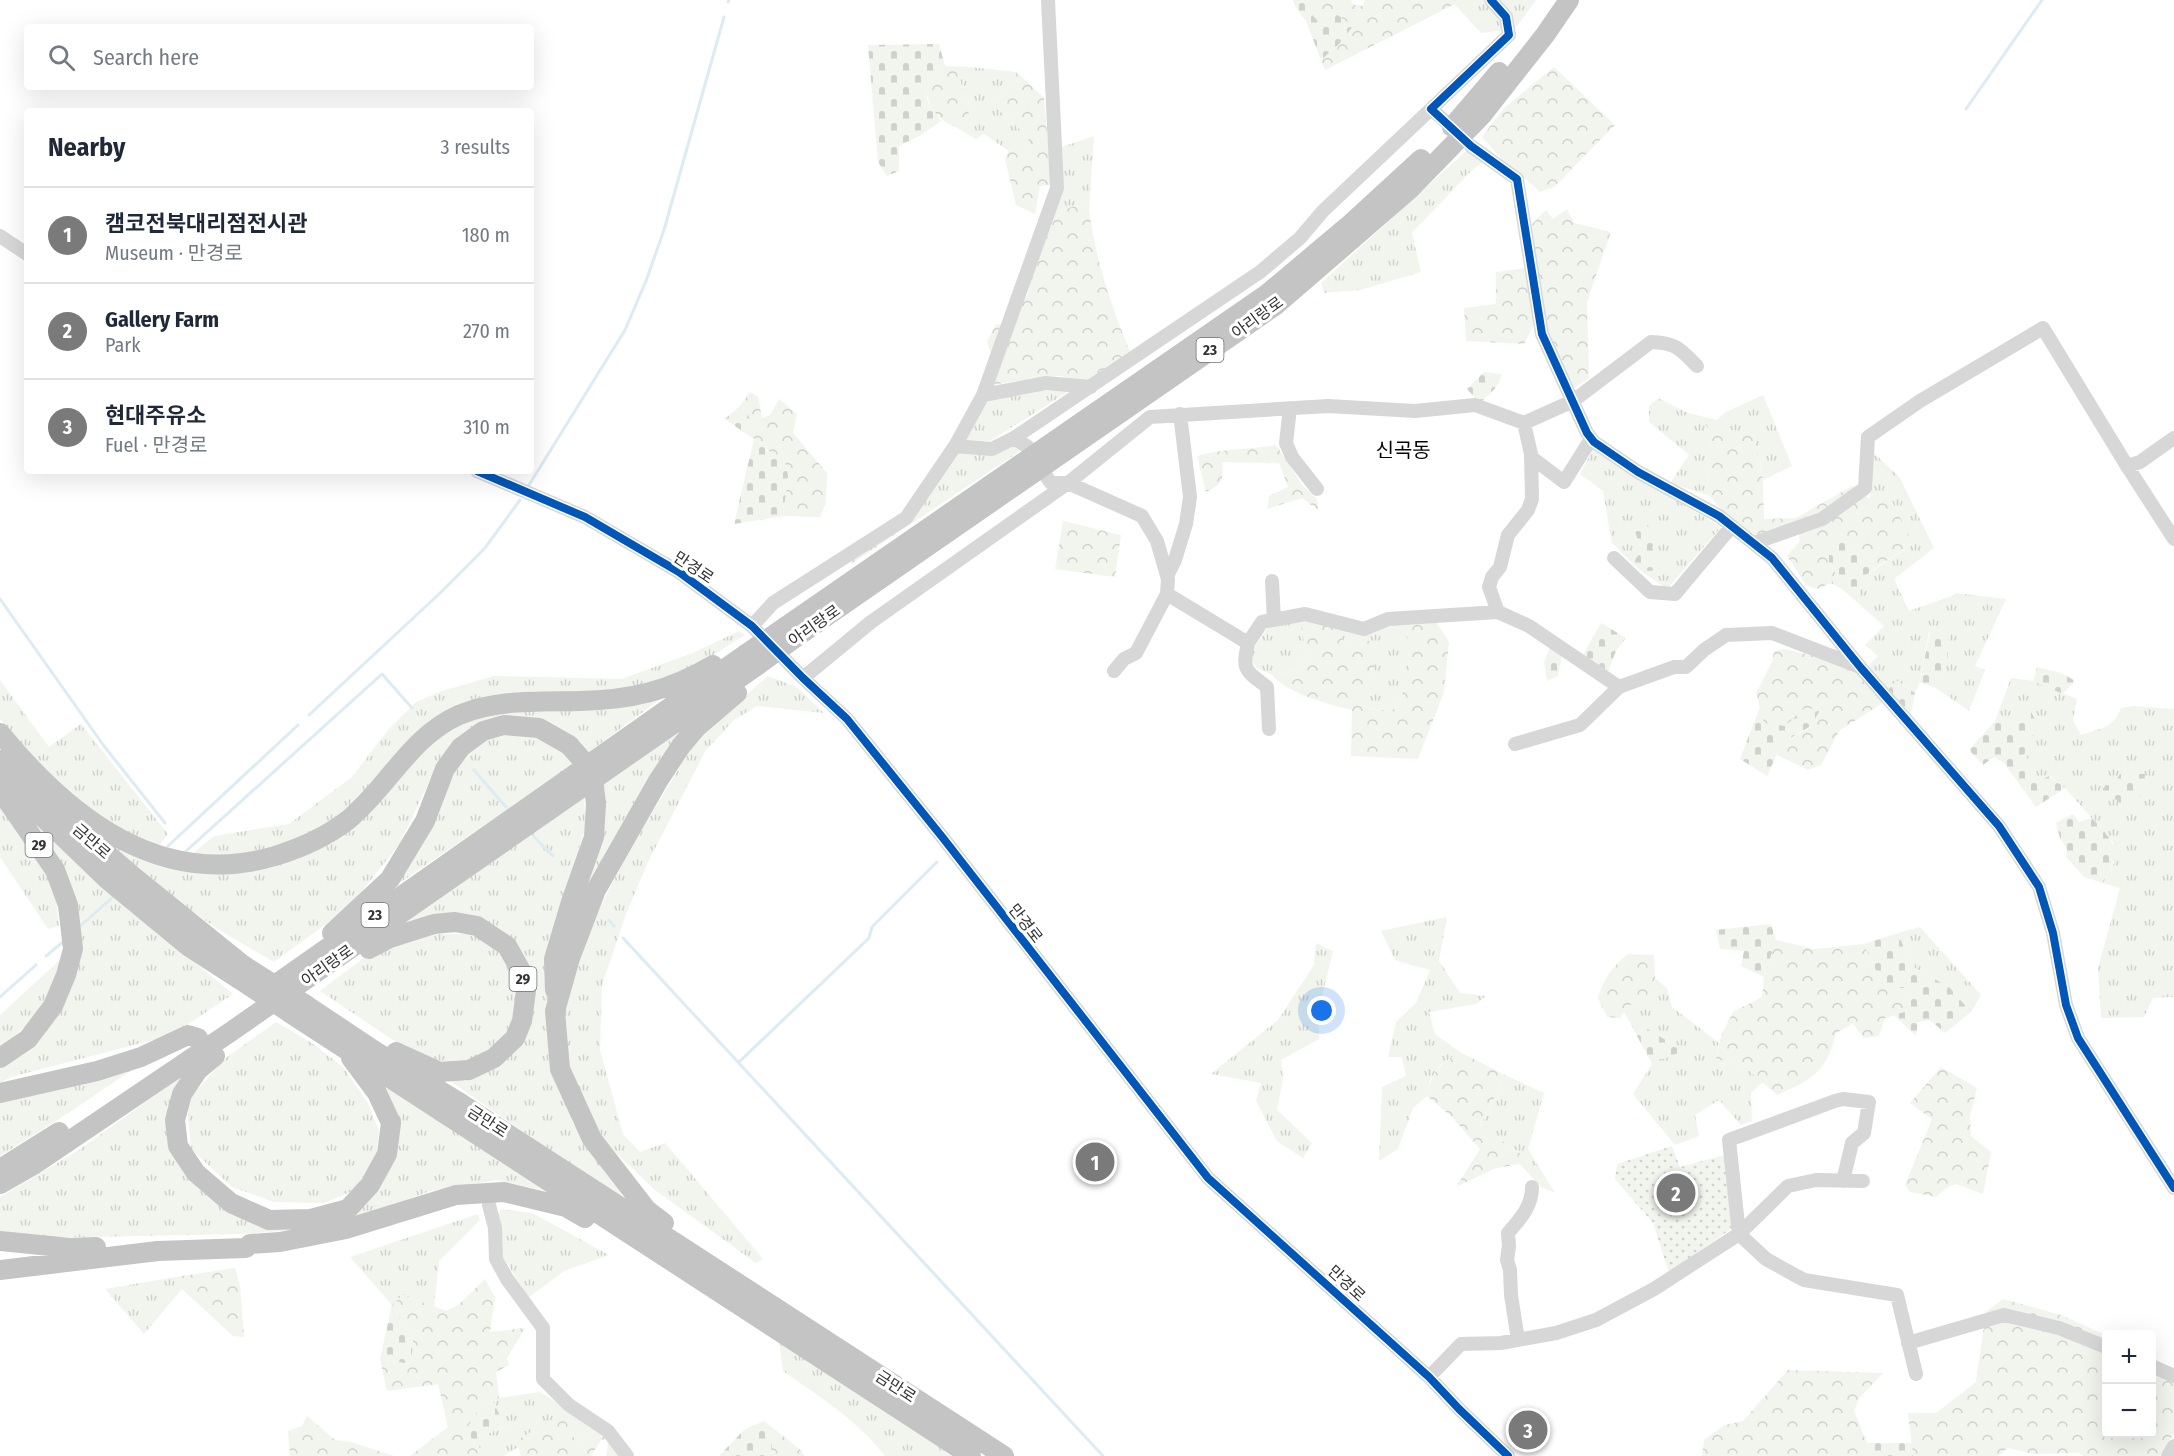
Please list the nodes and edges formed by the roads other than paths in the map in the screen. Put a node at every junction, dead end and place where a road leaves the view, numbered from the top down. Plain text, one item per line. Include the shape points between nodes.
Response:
1 (1048, 0) edge
2 (1491, 0) edge
3 (1552, 0) edge
4 (1569, 0) edge
5 (1431, 109) junction
6 (1446, 122) dead end
7 (1471, 146) dead end
8 (0, 236) edge
9 (24, 252) edge
10 (1697, 366) dead end
11 (1091, 387) junction
12 (982, 395) junction
13 (1573, 401) junction
14 (1290, 408) junction
15 (1180, 414) junction
16 (1524, 423) junction
17 (1014, 438) junction
18 (2174, 438) edge
19 (1591, 439) junction
20 (955, 446) junction
21 (1028, 447) dead end
22 (1532, 457) junction
23 (2127, 466) junction
24 (484, 474) edge
25 (1046, 476) dead end
26 (1068, 483) junction
27 (1317, 489) dead end
28 (1732, 526) junction
29 (2174, 539) edge
30 (1754, 543) junction
31 (1614, 558) dead end
32 (1167, 576) junction
33 (1272, 581) dead end
34 (1167, 594) junction
35 (1498, 612) junction
36 (1274, 620) junction
37 (752, 626) junction
38 (790, 632) junction
39 (1248, 643) junction
40 (750, 662) junction
41 (1861, 668) junction
42 (1114, 671) dead end
43 (803, 678) junction
44 (1619, 687) junction
45 (1269, 729) dead end
46 (0, 733) edge
47 (1515, 744) dead end
48 (0, 751) edge
49 (0, 776) edge
50 (0, 790) edge
51 (333, 953) junction
52 (241, 972) junction
53 (298, 1009) junction
54 (555, 1011) junction
55 (229, 1033) junction
56 (198, 1038) junction
57 (342, 1046) junction
58 (375, 1051) junction
59 (0, 1058) edge
60 (0, 1093) edge
61 (0, 1169) edge
62 (1843, 1181) junction
63 (1863, 1181) dead end
64 (0, 1184) edge
65 (1532, 1187) dead end
66 (2174, 1188) edge
67 (489, 1205) dead end
68 (1739, 1234) junction
69 (635, 1238) junction
70 (0, 1241) edge
71 (250, 1244) junction
72 (702, 1260) junction
73 (0, 1270) edge
74 (1518, 1340) junction
75 (1908, 1343) junction
76 (2102, 1345) edge
77 (2156, 1368) edge
78 (1916, 1374) dead end
79 (2174, 1376) edge
80 (1429, 1377) junction
81 (2174, 1446) edge
82 (627, 1456) edge
83 (970, 1456) edge
84 (1004, 1456) edge
85 (1508, 1456) edge
86 (2168, 1456) edge

1 - 12 street via 1057,188
2 - 5 street via 1506,17 1509,34
3 - 38 highway, 아리랑로 / 23 via 1531,33 1468,110 1348,226 1266,294
4 - 38 highway, 아리랑로 / 23 via 1482,115 1408,190 1276,305
5 - 6 street
5 - 11 street via 1260,272
7 - 13 street via 1517,179 1542,334
8 - 9 street
10 - 13 street via 1676,346 1651,342
11 - 12 street via 1046,383
11 - 17 street
12 - 20 street
13 - 16 street
13 - 19 street
14 - 15 street
14 - 16 street via 1415,411 1475,405
14 - 27 street via 1286,444
15 - 26 street via 1150,417
15 - 32 street via 1190,497 1176,560
16 - 22 street
17 - 20 street via 992,449
17 - 21 street
18 - 23 street via 2140,462
19 - 22 street via 1564,482
19 - 28 street via 1638,472
20 - 37 street via 906,518 773,603
22 - 35 street via 1532,499 1508,535 1500,567 1489,587
23 - 29 street
23 - 30 street via 2043,328 1868,437 1865,488 1822,519
24 - 37 street, 만경로 via 585,517 679,572
25 - 26 street via 1051,483
26 - 32 street via 1142,516 1157,541
26 - 43 street via 871,622
28 - 30 street
28 - 31 street via 1675,594 1650,592
30 - 41 street via 1772,558
32 - 34 street
33 - 36 street
34 - 39 street
34 - 42 street via 1136,653
35 - 36 street via 1388,619 1364,629 1305,614
35 - 44 street via 1529,626
36 - 39 street via 1262,622
37 - 43 street, 만경로
38 - 40 highway, 아리랑로 / 23, bridge
39 - 45 street via 1244,662 1249,673 1267,687
40 - 46 highway via 733,653 661,690 618,699 506,703 459,715 411,750 368,802 322,837 261,860 228,865 195,864 134,846 64,801
40 - 51 highway, 아리랑로 / 23
40 - 54 highway via 756,676 681,746 597,890 570,958
41 - 44 street via 1772,633 1726,635 1686,667 1674,667
41 - 66 street via 1999,825 2038,887 2053,933 2066,1005 2078,1038
43 - 80 street, 만경로 via 847,719 899,783 1208,1178
44 - 47 street via 1580,725
48 - 52 highway, 금만로 / 29 via 26,784
49 - 52 highway, 금만로 via 108,880 188,946
50 - 59 highway, 29 via 55,870 68,905 73,949 66,975 42,1023 28,1039
51 - 54 highway, bridge via 325,939 390,879 425,821 445,769 461,747 483,731 504,725 539,729 569,745 591,771 596,804 594,837 554,959
51 - 55 highway, 아리랑로 / 23
51 - 56 highway, 아리랑로 / 23
51 - 58 highway, 29 via 351,959 390,938 434,924 455,922 477,926 507,946 522,972 526,991 515,1038 481,1066 440,1072 382,1046
52 - 53 highway, 금만로, bridge
53 - 57 highway, 금만로
53 - 58 highway, 금만로 / 29
54 - 72 highway via 560,1069 592,1139 647,1210 704,1254
55 - 57 highway via 226,1046 198,1070 182,1095 175,1120 178,1146 196,1173 231,1203 269,1220 311,1219 348,1209 370,1185 387,1154 391,1123 377,1093
55 - 64 highway, 아리랑로 / 23
56 - 60 highway via 188,1035 141,1057 97,1071
56 - 61 highway, 아리랑로 / 23 via 98,1109
57 - 69 highway, 금만로
58 - 72 highway, 금만로
62 - 63 street
62 - 68 street via 1816,1180 1788,1186
62 - 68 street via 1852,1143 1864,1133 1869,1102 1835,1101 1729,1140
65 - 74 street via 1523,1218 1508,1233 1507,1260
67 - 82 street via 496,1259 543,1328 543,1380 569,1405 609,1431
68 - 74 street via 1654,1289 1596,1320
68 - 75 street via 1766,1259 1804,1280 1897,1295
69 - 71 highway via 631,1244 566,1207 504,1191 456,1195 346,1229
69 - 83 highway, 금만로
70 - 71 highway via 70,1248 153,1243
71 - 73 highway via 246,1248 158,1251
72 - 84 highway, 금만로
74 - 80 street via 1461,1344
75 - 76 street via 2004,1315 2060,1328
75 - 78 street
77 - 79 street
80 - 85 street, 만경로
81 - 86 street

